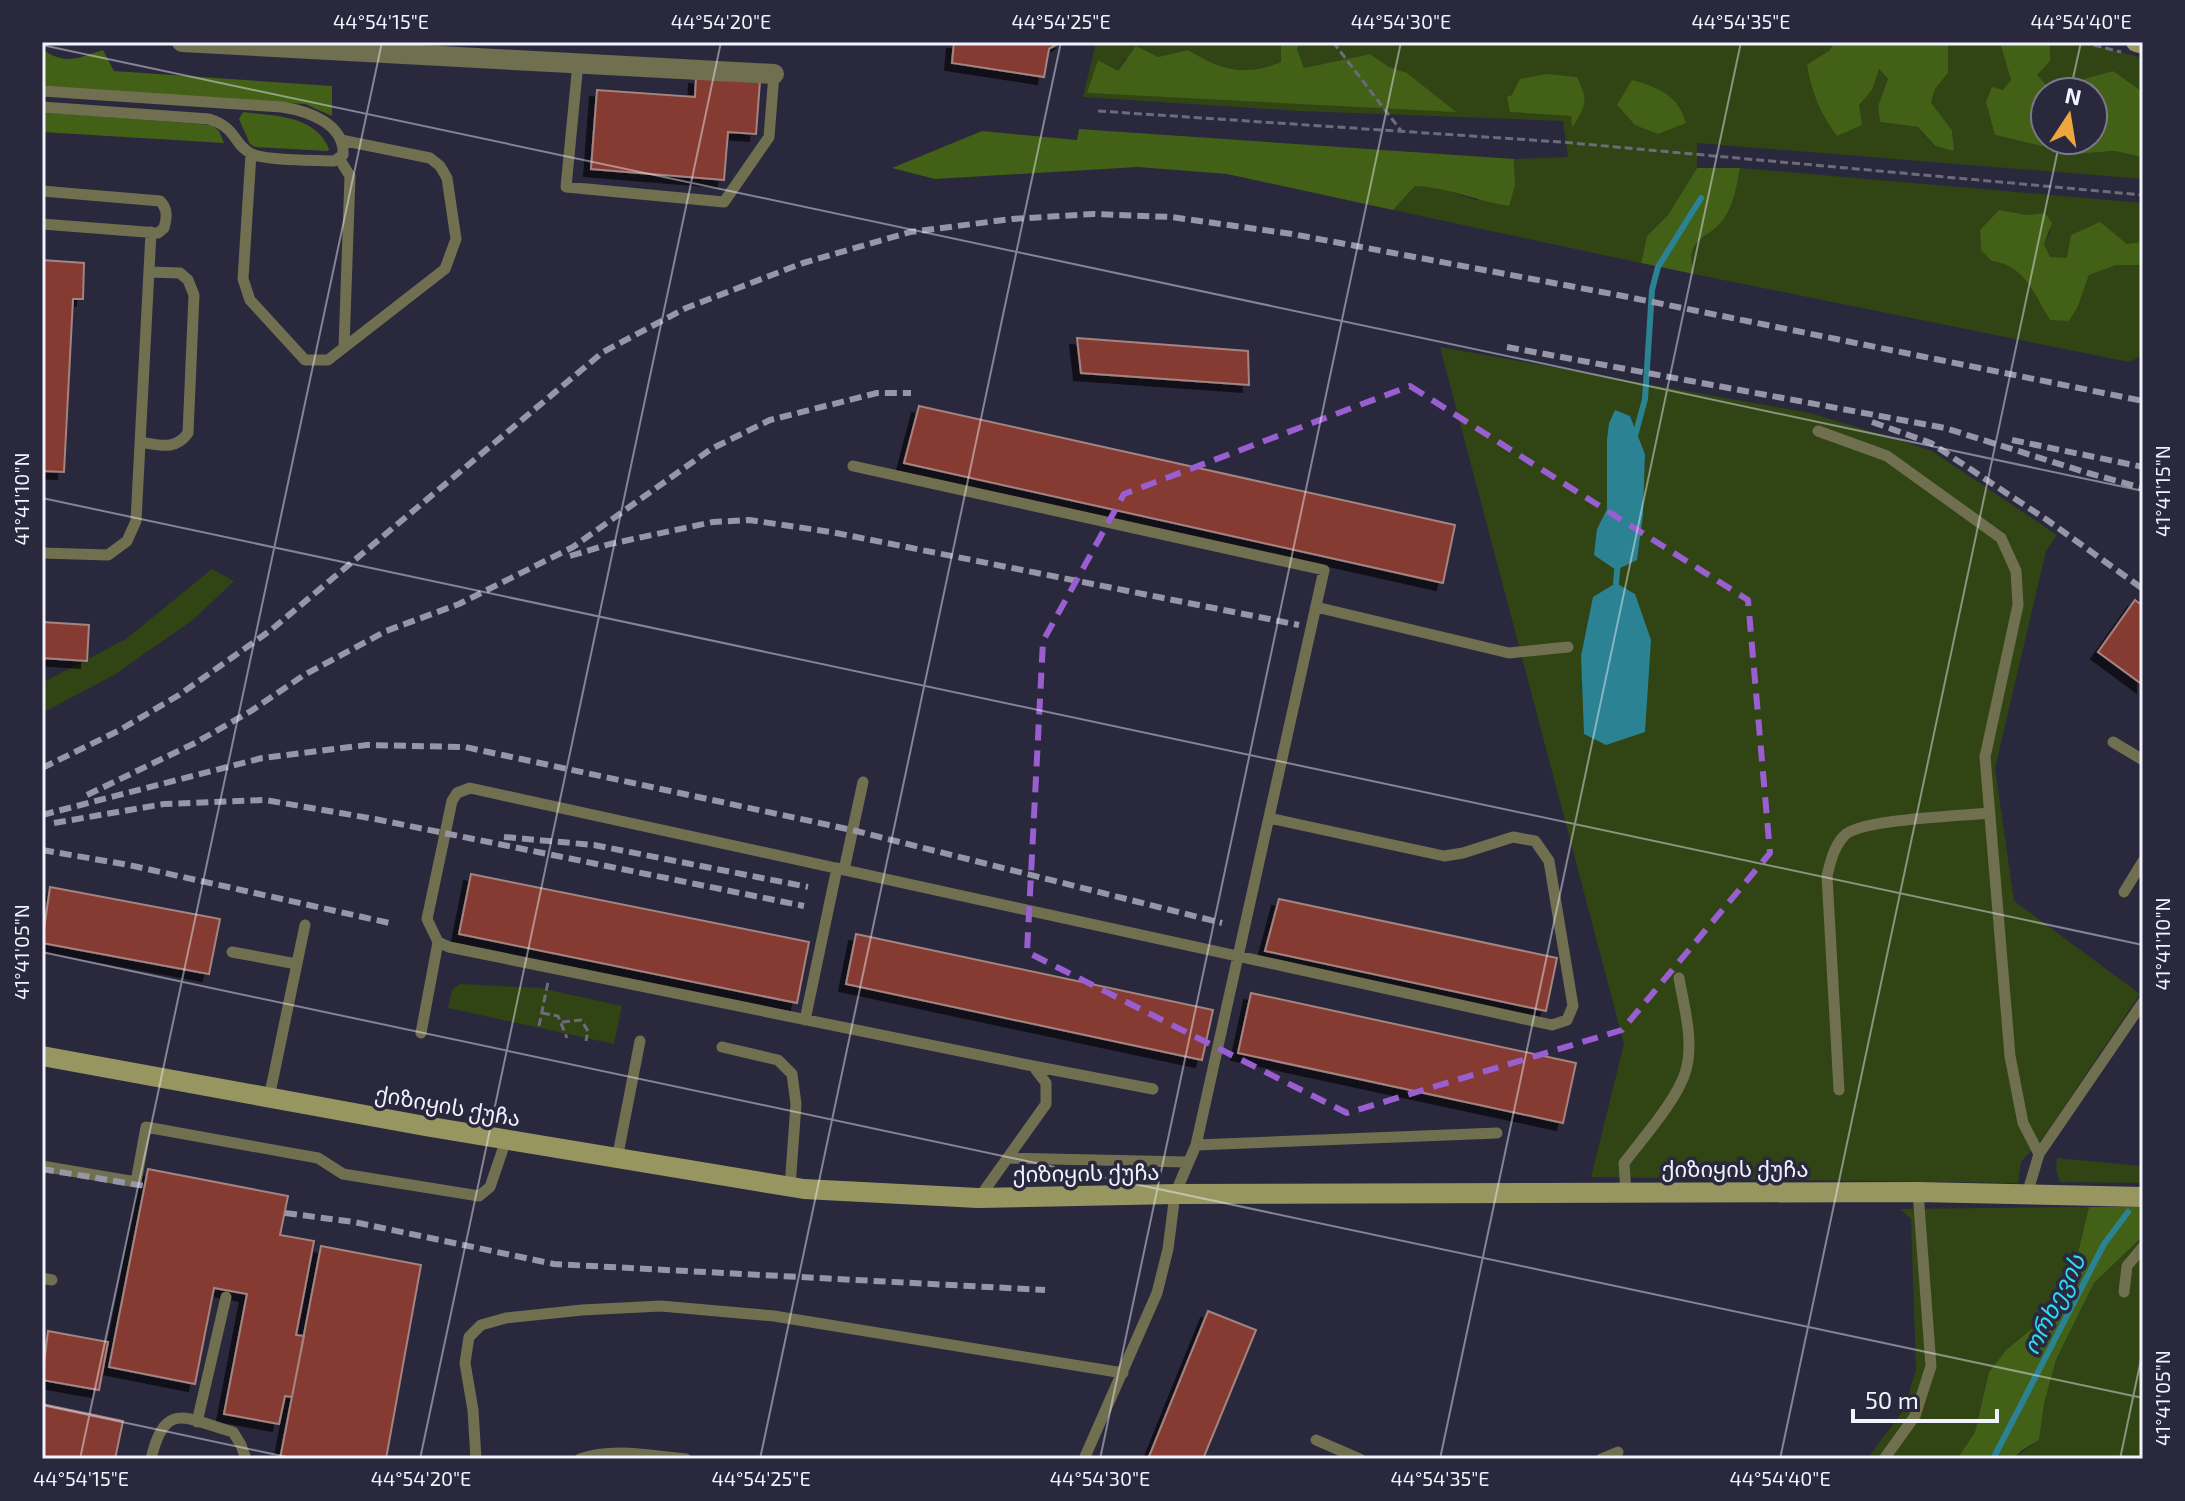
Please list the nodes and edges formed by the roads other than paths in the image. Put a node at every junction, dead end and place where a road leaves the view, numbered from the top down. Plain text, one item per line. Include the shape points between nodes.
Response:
1 (182, 42) edge
2 (578, 63) junction
3 (774, 74) joint
4 (42, 91) edge
5 (42, 107) edge
6 (341, 140) junction
7 (251, 154) junction
8 (340, 160) junction
9 (42, 191) edge
10 (42, 224) edge
11 (151, 232) junction
12 (149, 272) junction
13 (344, 347) junction
14 (1818, 431) dead end
15 (140, 442) junction
16 (853, 466) dead end
17 (42, 553) edge
18 (1316, 607) junction
19 (1568, 647) dead end
20 (2113, 742) dead end
21 (2143, 760) edge
22 (863, 782) dead end
23 (1990, 813) junction
24 (1269, 818) junction
25 (2143, 861) edge
26 (841, 869) junction
27 (2124, 892) dead end
28 (305, 925) dead end
29 (438, 942) junction
30 (232, 952) dead end
31 (1239, 956) junction
32 (297, 964) junction
33 (1679, 978) dead end
34 (2143, 1002) edge
35 (805, 1020) junction
36 (421, 1033) dead end
37 (640, 1041) dead end
38 (722, 1047) dead end
39 (42, 1056) edge
40 (1033, 1066) junction
41 (1153, 1089) dead end
42 (1839, 1090) dead end
43 (269, 1098) junction
44 (1497, 1133) dead end
45 (506, 1140) junction
46 (1196, 1145) junction
47 (2039, 1154) junction
48 (1007, 1158) junction
49 (617, 1159) junction
50 (1187, 1162) junction
51 (42, 1166) edge
52 (790, 1187) junction
53 (1918, 1192) junction
54 (1626, 1193) junction
55 (1175, 1194) junction
56 (2027, 1194) junction
57 (2143, 1197) edge
58 (978, 1198) junction
59 (2143, 1247) edge
60 (2124, 1292) dead end
61 (226, 1297) dead end
62 (1123, 1373) junction
63 (197, 1422) junction
64 (1316, 1440) dead end
65 (1618, 1452) dead end
66 (151, 1459) edge
67 (246, 1459) edge
68 (476, 1459) edge
69 (580, 1459) edge
70 (686, 1459) edge
71 (1084, 1459) edge
72 (1360, 1459) edge
73 (1601, 1459) edge
74 (1884, 1459) edge

1 - 2 street
2 - 3 street
2 - 3 lane via 566,187 724,202 769,137
4 - 6 lane via 282,107 318,116
5 - 7 lane via 209,119 231,130
6 - 8 lane
6 - 13 lane via 430,158 440,166 447,178 456,239 445,269
7 - 8 lane
7 - 13 lane via 243,279 250,300 305,360 328,360
8 - 13 lane via 350,176
9 - 11 lane via 160,201 167,214 164,228
10 - 11 lane
11 - 12 lane
12 - 15 lane
12 - 15 lane via 180,273 194,295 189,418 188,433 172,447
14 - 23 lane via 1887,456 2001,538 2016,571 2018,605 1985,757
15 - 17 lane via 136,521 127,541 108,555
16 - 18 lane via 1324,570
18 - 19 lane via 1509,653
18 - 24 lane
20 - 21 lane
22 - 26 lane
23 - 42 lane via 1864,825 1844,834 1827,876
23 - 47 lane via 2010,1056 2023,1123
24 - 31 lane
24 - 31 lane via 1444,856 1513,837 1535,841 1549,861 1573,1006 1567,1020 1552,1025
25 - 27 lane
26 - 29 lane via 470,788 452,801 427,919
26 - 31 lane
26 - 35 lane
28 - 32 lane
29 - 35 lane
29 - 36 lane
30 - 32 lane
31 - 46 lane
32 - 43 lane
33 - 54 lane via 1688,1032 1686,1071 1664,1111 1624,1163
34 - 47 lane
35 - 40 lane
37 - 49 lane
38 - 52 lane via 778,1060 792,1074 796,1104
39 - 43 street, ქიზიყის ქუჩა
40 - 41 lane
40 - 48 lane via 1046,1083 1046,1104
43 - 45 street, ქიზიყის ქუჩა
44 - 46 lane
45 - 49 street, ქიზიყის ქუჩა
45 - 51 lane via 490,1187 479,1196 343,1174 318,1158 146,1127 136,1182
46 - 50 lane
47 - 56 lane
48 - 50 lane
48 - 58 lane
49 - 52 street, ქიზიყის ქუჩა
50 - 55 lane
52 - 58 street, ქიზიყის ქუჩა
53 - 54 street, ქიზიყის ქუჩა
53 - 56 street, ქიზიყის ქუჩა
53 - 74 lane via 1931,1366 1915,1416
54 - 55 street, ქიზიყის ქუჩა
55 - 58 street, ქიზიყის ქუჩა
55 - 62 lane via 1157,1293
56 - 57 street, ქიზიყის ქუჩა
59 - 60 lane via 2127,1266
61 - 63 lane
62 - 68 lane via 774,1316 661,1306 506,1318 481,1325 469,1337 465,1363
62 - 71 lane
63 - 66 lane via 178,1417 167,1421
63 - 67 lane via 233,1432
64 - 72 lane
65 - 73 lane
69 - 70 lane via 624,1453

